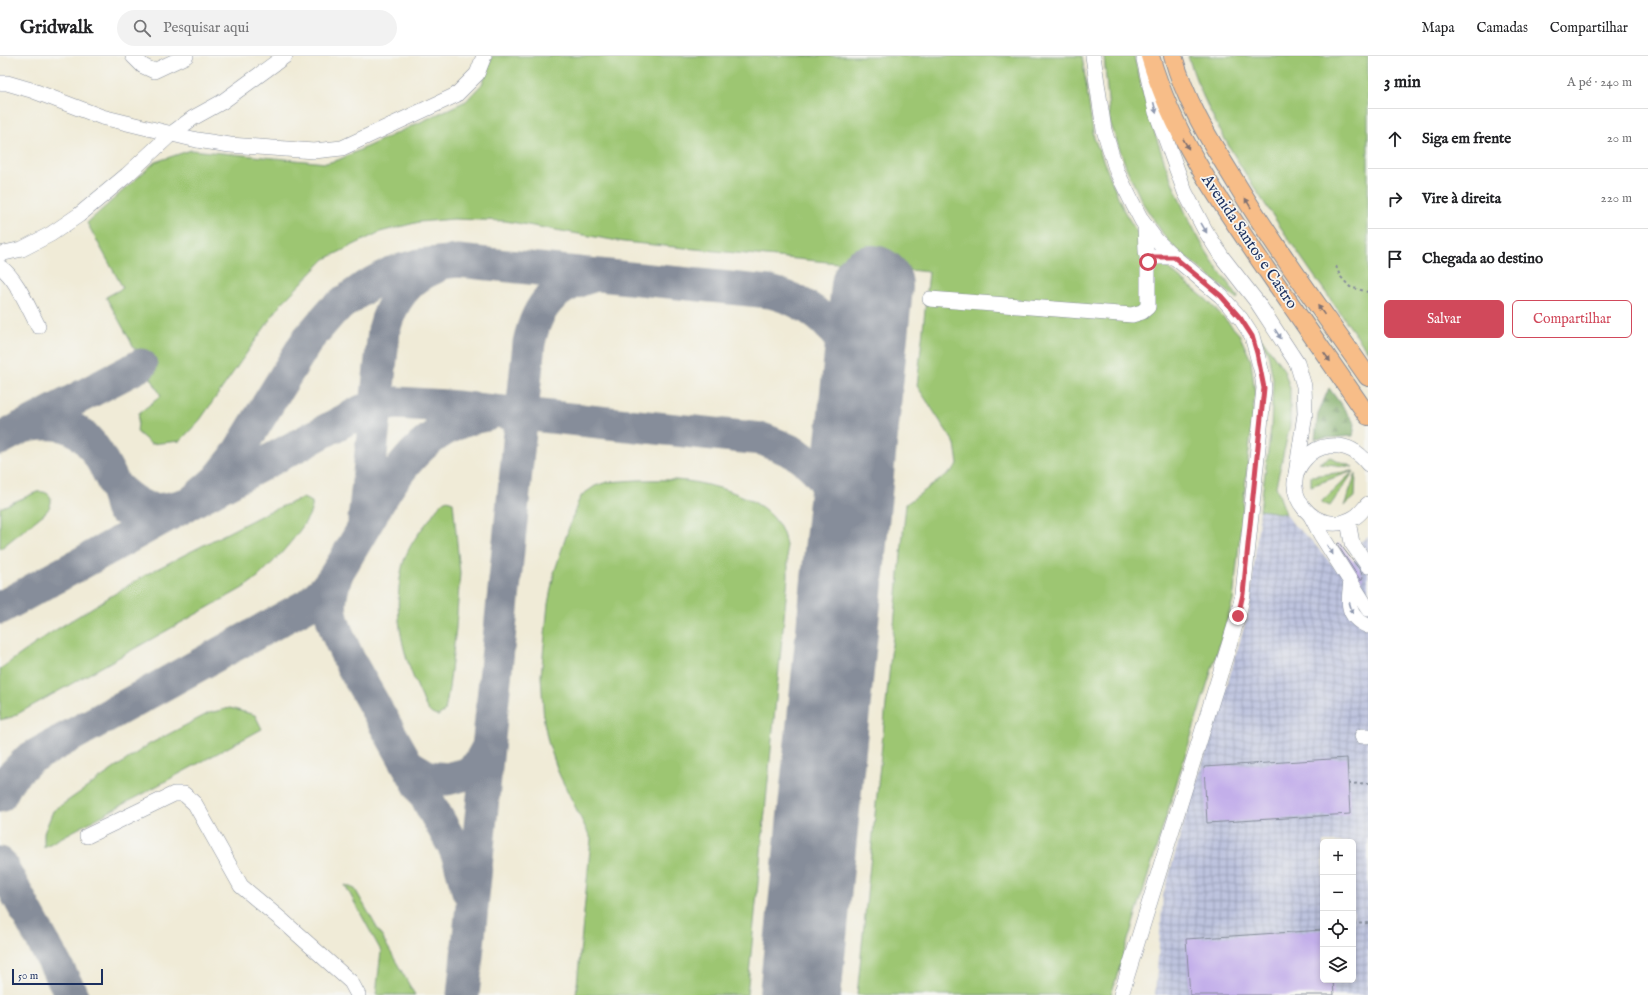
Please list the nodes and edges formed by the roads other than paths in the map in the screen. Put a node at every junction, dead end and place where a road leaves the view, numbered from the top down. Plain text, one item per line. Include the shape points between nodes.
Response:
1 (133, 56) edge
2 (186, 56) edge
3 (285, 56) edge
4 (484, 56) edge
5 (1093, 56) edge
6 (1144, 56) edge
7 (1150, 56) edge
8 (1173, 56) edge
9 (0, 83) edge
10 (170, 134) junction
11 (1145, 225) junction
12 (0, 254) edge
13 (1174, 257) junction
14 (1148, 262) junction
15 (0, 267) edge
16 (930, 299) dead end
17 (38, 326) dead end
18 (1368, 376) edge
19 (1368, 416) edge
20 (1368, 464) edge
21 (1296, 474) junction
22 (1368, 504) edge
23 (1311, 516) junction
24 (1358, 520) edge
25 (1368, 566) edge
26 (1351, 582) junction
27 (1368, 609) edge
28 (1368, 626) edge
29 (87, 836) dead end
30 (358, 995) edge
31 (1121, 995) edge

1 - 2 street via 143,66 154,71
3 - 10 street via 222,102 192,118
4 - 10 street via 477,74 456,95 342,148 314,150 244,146
5 - 11 street via 1109,149 1117,172
6 -> 21 street via 1156,112 1185,192 1222,257 1257,302 1297,363 1304,386 1305,414
7 -> 19 main road, Avenida Santos e Castro via 1170,112 1212,190
18 -> 8 main road, Avenida Santos e Castro via 1255,215 1198,121
9 - 10 street via 31,90 102,117
10 - 12 street via 80,215 22,249
11 - 13 street
11 - 14 street
13 - 14 street via 1153,257
13 - 31 street via 1221,296 1241,319 1252,336 1264,388 1243,594 1238,616
14 - 16 street via 1148,307 1132,315
15 - 17 street via 12,280
20 - 21 street via 1349,448 1323,446 1311,452
21 - 23 street via 1296,492 1301,505
22 - 24 street
23 - 24 street via 1329,523
23 -> 26 street
24 - 25 street via 1352,543
26 - 27 street
26 -> 28 street via 1350,610 1357,620
29 - 30 street via 174,794 184,794 196,804 241,886 346,977

